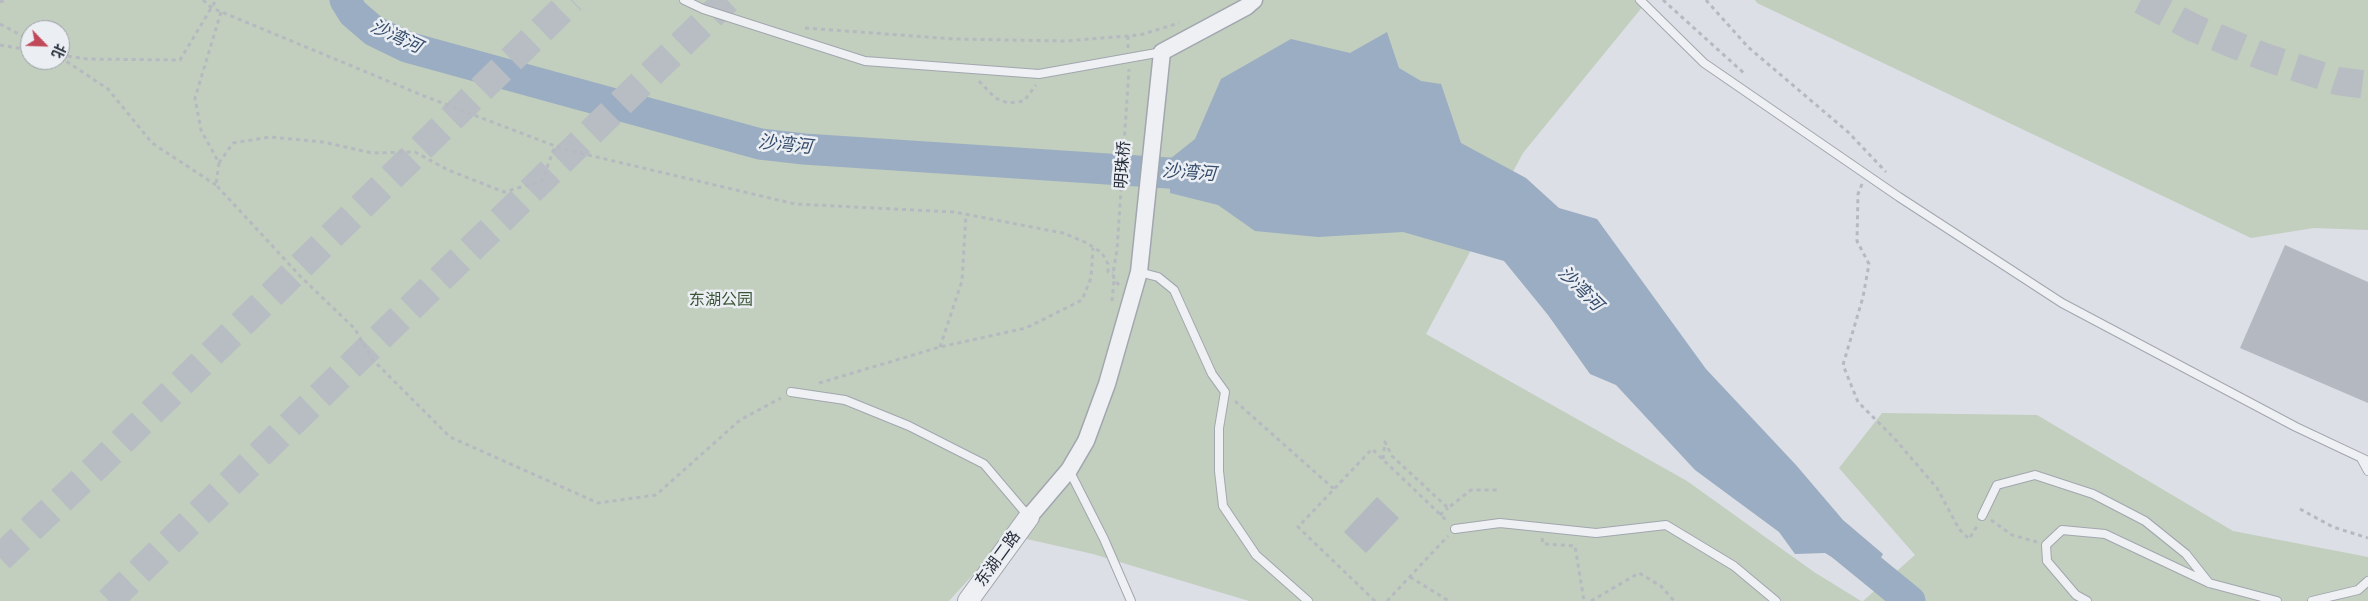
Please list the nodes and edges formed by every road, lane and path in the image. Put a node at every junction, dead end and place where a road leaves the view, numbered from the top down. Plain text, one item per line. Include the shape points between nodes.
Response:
1 (5, 0) edge
2 (203, 0) edge
3 (216, 0) edge
4 (684, 0) edge
5 (1254, 0) edge
6 (1640, 0) edge
7 (1663, 0) edge
8 (1706, 0) edge
9 (0, 2) edge
10 (212, 8) junction
11 (221, 12) junction
12 (1183, 21) dead end
13 (0, 24) edge
14 (795, 27) dead end
15 (20, 35) edge
16 (0, 45) edge
17 (20, 48) edge
18 (1162, 52) junction
19 (70, 57) edge
20 (70, 63) edge
21 (971, 69) junction
22 (1042, 73) junction
23 (1748, 77) dead end
24 (1128, 80) dead end
25 (555, 146) junction
26 (219, 162) junction
27 (1866, 175) junction
28 (1892, 179) dead end
29 (216, 185) junction
30 (966, 214) junction
31 (1094, 248) junction
32 (1138, 272) junction
33 (1113, 273) junction
34 (1121, 288) dead end
35 (940, 347) junction
36 (791, 392) junction
37 (1225, 392) junction
38 (1383, 460) junction
39 (2364, 460) edge
40 (1069, 470) junction
41 (2368, 471) edge
42 (1334, 489) junction
43 (1497, 490) dead end
44 (1448, 508) junction
45 (2300, 509) dead end
46 (1440, 515) junction
47 (1982, 516) junction
48 (1029, 517) junction
49 (1455, 529) junction
50 (2368, 538) edge
51 (1543, 544) dead end
52 (2046, 545) junction
53 (1410, 577) junction
54 (2368, 581) edge
55 (2209, 583) junction
56 (968, 601) edge
57 (1131, 601) edge
58 (1308, 601) edge
59 (1375, 601) edge
60 (1387, 601) edge
61 (1449, 601) edge
62 (1584, 601) edge
63 (1591, 601) edge
64 (1674, 601) edge
65 (1776, 601) edge
66 (2087, 601) edge
67 (2276, 601) edge
68 (2312, 601) edge

1 - 9 path
2 - 10 path
3 - 10 path
4 - 21 lane via 703,9 865,60
5 - 18 street
6 - 27 lane via 1704,63
7 - 23 path
8 - 28 path via 1748,46 1848,132
10 - 11 path
10 - 19 path via 180,60
11 - 25 path
11 - 26 path via 195,98 201,130
12 - 14 path via 1140,35 1065,41 954,39
13 - 15 path
16 - 17 path
18 - 22 lane
18 - 32 street, 明珠桥
20 - 29 path via 108,88 152,143
21 - 22 lane
21 - 22 path via 995,98 1008,103 1024,101
24 - 33 path, 明珠桥
25 - 26 path via 542,181 504,192 448,170 415,152 372,153 323,142 270,137 232,143
25 - 30 path via 795,204
26 - 29 path
27 - 39 lane via 2062,303
27 - 47 path via 1858,194 1857,241 1869,264 1843,365 1858,402 1937,488 1959,529 1969,539
29 - 36 path via 301,277 355,329 372,359 450,437 598,503 656,495 740,420
30 - 31 path via 1063,233
30 - 35 path via 962,281
31 - 33 path via 1108,264 1108,272
31 - 35 path via 1091,278 1082,300 1026,328
32 - 37 lane via 1158,276 1174,290 1212,374
32 - 40 street, 明珠桥 via 1107,384 1086,441
33 - 34 path
35 - 36 path
36 - 48 lane via 845,400 909,426 984,464
37 - 42 path
37 - 58 lane via 1219,428 1219,471 1224,506 1256,554
38 - 42 path via 1372,449
38 - 44 path via 1385,442 1392,456
38 - 46 path
39 - 41 lane
40 - 48 street, 明珠桥
40 - 57 lane
42 - 59 path via 1298,527
43 - 44 path via 1471,490
44 - 46 path
45 - 50 path via 2333,527
46 - 49 path
47 - 52 path via 2012,535
47 - 55 lane via 1997,485 2035,475 2093,494 2145,521 2186,554
48 - 56 street, 东湖二路
49 - 53 path
49 - 65 lane via 1500,523 1596,533 1666,525 1734,566
51 - 62 path via 1575,546
52 - 55 lane via 2062,530 2104,534
52 - 66 lane via 2047,561 2076,595
53 - 60 path
53 - 61 path
54 - 68 lane via 2358,590
55 - 67 lane
63 - 64 path via 1639,573 1661,586

